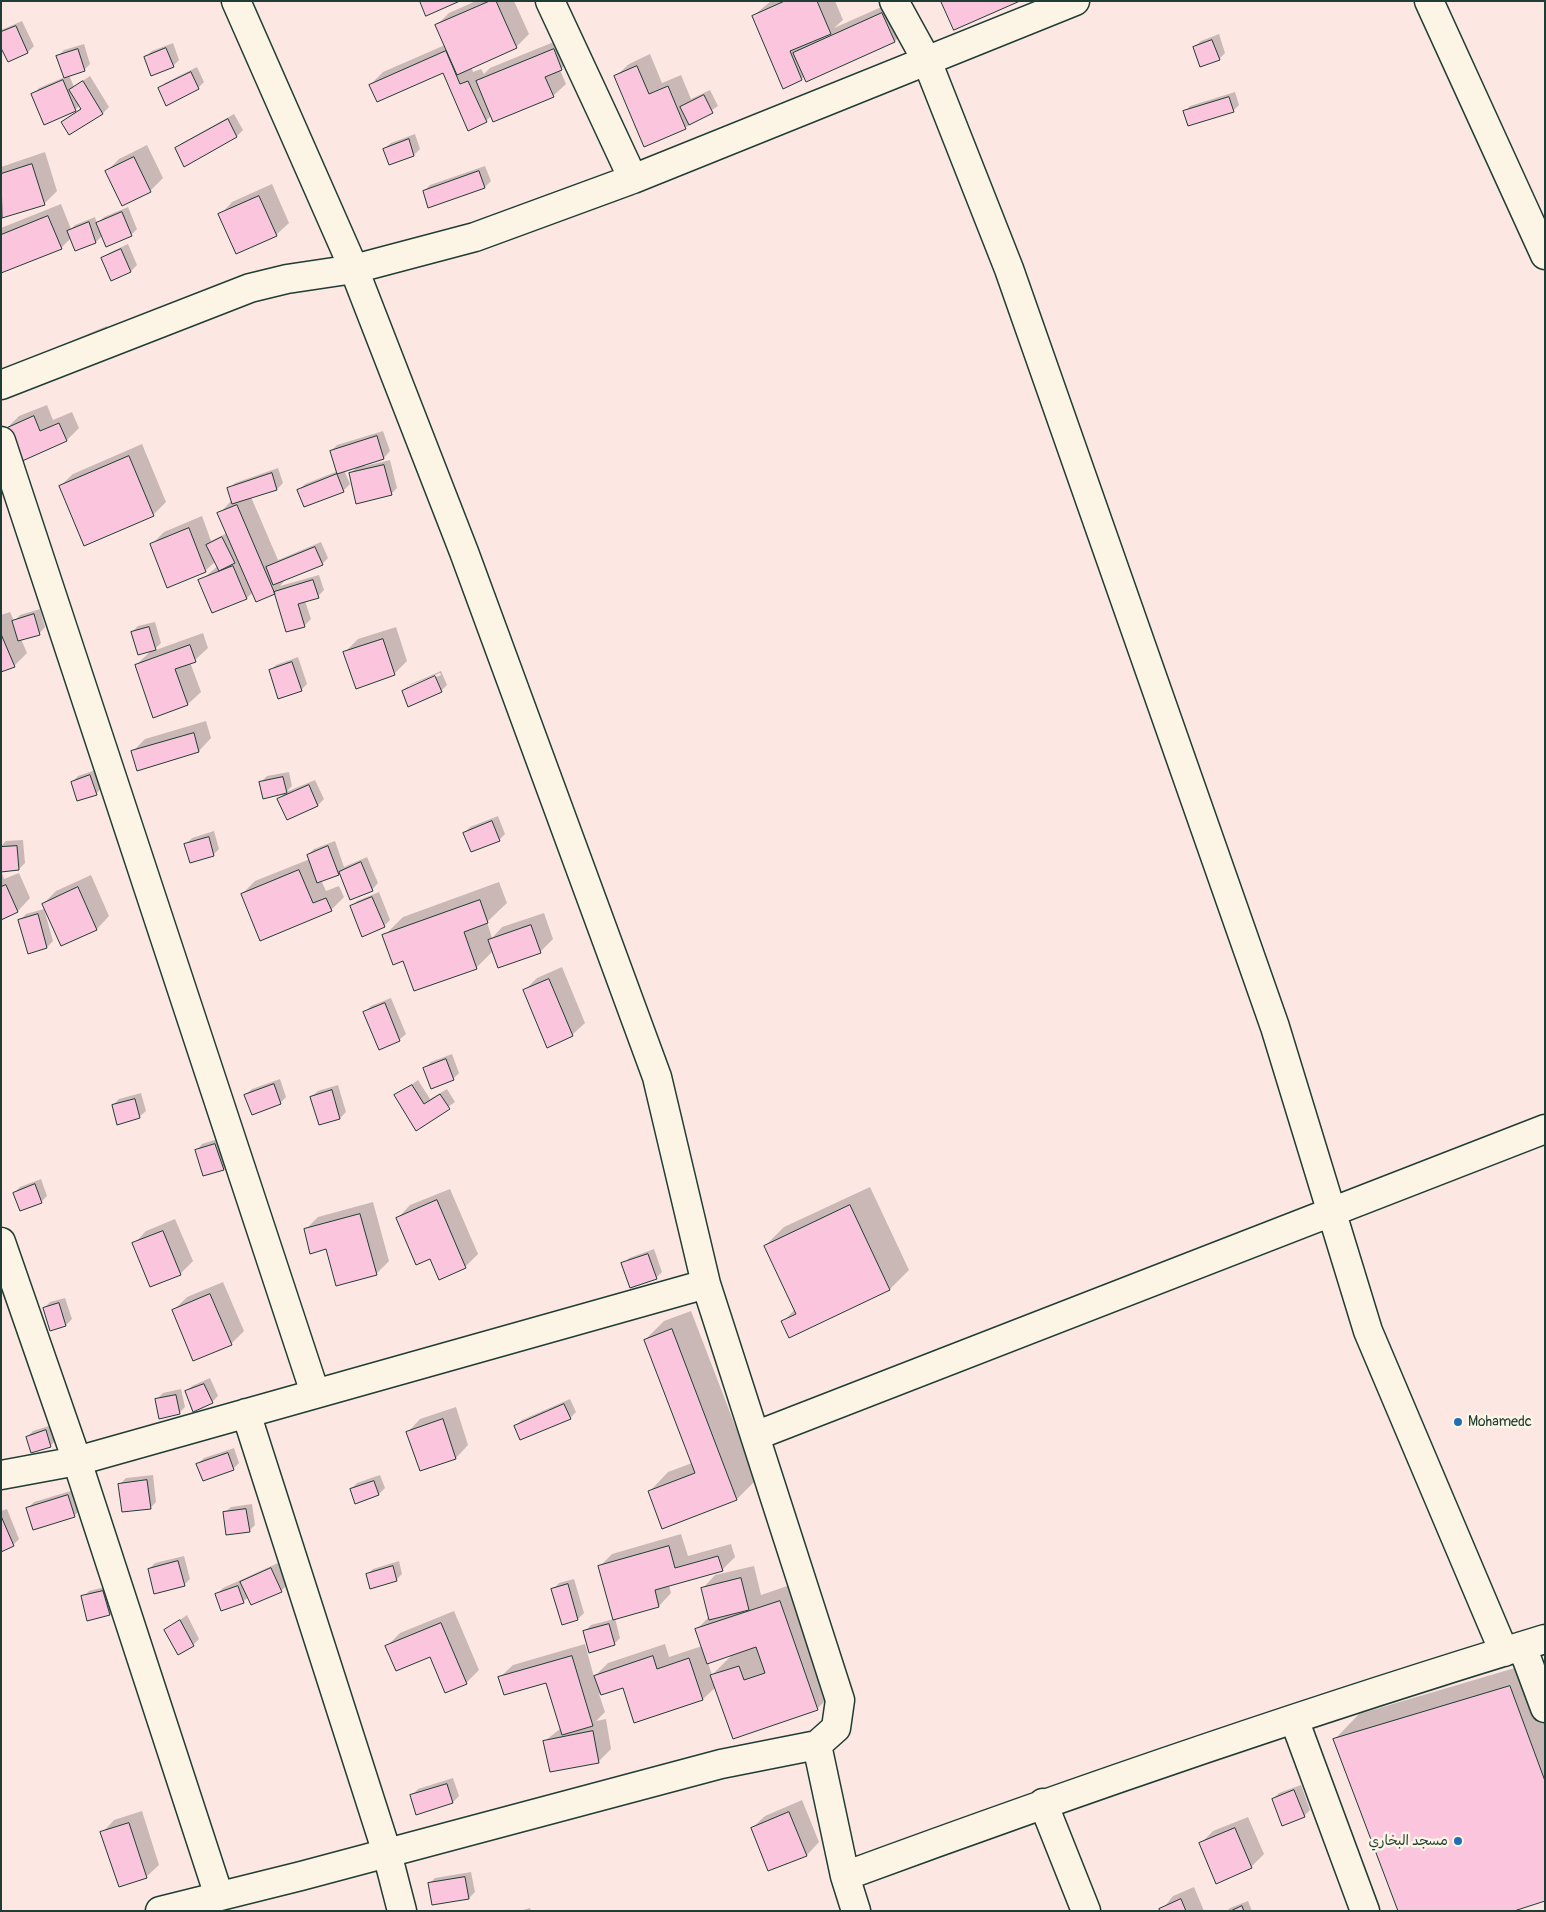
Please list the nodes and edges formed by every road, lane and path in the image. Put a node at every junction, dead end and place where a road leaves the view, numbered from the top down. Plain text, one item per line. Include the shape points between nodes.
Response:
1 (236, 1) edge
2 (550, 1) edge
3 (894, 1) edge
4 (1075, 1) edge
5 (1429, 1) edge
6 (927, 61) junction
7 (633, 179) junction
8 (1545, 256) edge
9 (354, 269) junction
10 (1, 385) edge
11 (1, 441) edge
12 (1545, 1129) edge
13 (1331, 1211) junction
14 (1, 1242) edge
15 (706, 1284) junction
16 (315, 1393) junction
17 (246, 1413) junction
18 (755, 1436) junction
19 (77, 1461) junction
20 (1, 1475) edge
21 (1524, 1645) edge
22 (1545, 1708) edge
23 (1294, 1719) junction
24 (817, 1745) junction
25 (1043, 1803) junction
26 (387, 1853) junction
27 (845, 1876) junction
28 (218, 1896) junction
29 (160, 1911) edge
30 (402, 1911) edge
31 (856, 1911) edge
32 (1086, 1911) edge
33 (1365, 1911) edge

1 - 9 street
2 - 7 street
3 - 6 street
4 - 6 street
5 - 8 street
6 - 7 street
6 - 13 street via 1015,288 1275,1027
7 - 9 street via 474,237
9 - 10 street via 250,288
9 - 15 street via 464,552 658,1078
11 - 16 street
12 - 13 street
13 - 18 street
13 - 21 street via 1368,1331
14 - 19 street
15 - 16 street
15 - 18 street
16 - 17 street
17 - 19 street
17 - 26 street
18 - 24 street via 840,1700 836,1728
19 - 20 street
19 - 28 street
21 - 22 street
21 - 23 street
23 - 25 street
23 - 33 street
24 - 26 street via 722,1764
24 - 27 street
25 - 27 street
25 - 32 street
26 - 28 street
26 - 30 street
27 - 31 street
28 - 29 street

